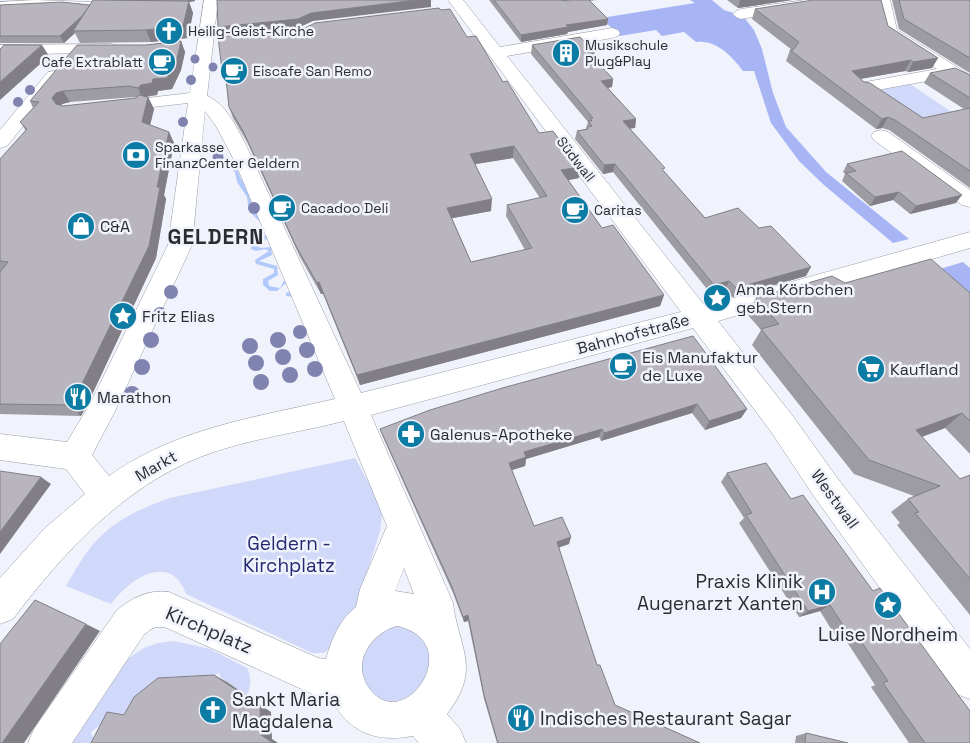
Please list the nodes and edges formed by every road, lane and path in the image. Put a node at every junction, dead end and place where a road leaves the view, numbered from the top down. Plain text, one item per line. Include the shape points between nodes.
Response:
1 (834, 0) edge
2 (883, 0) edge
3 (206, 4) edge
4 (458, 4) edge
5 (0, 6) edge
6 (141, 7) edge
7 (443, 11) edge
8 (741, 14) dead end
9 (612, 33) dead end
10 (78, 49) junction
11 (123, 49) edge
12 (0, 50) edge
13 (495, 53) junction
14 (952, 71) junction
15 (970, 82) edge
16 (866, 87) edge
17 (198, 98) junction
18 (153, 102) dead end
19 (881, 136) edge
20 (0, 142) edge
21 (970, 200) edge
22 (970, 240) edge
23 (914, 257) junction
24 (935, 275) edge
25 (700, 316) junction
26 (354, 408) junction
27 (0, 447) edge
28 (75, 457) junction
29 (106, 497) junction
30 (403, 526) junction
31 (1, 604) edge
32 (372, 616) junction
33 (439, 629) junction
34 (343, 678) junction
35 (970, 680) edge
36 (419, 713) junction
37 (48, 743) edge
38 (446, 743) edge

1 - 8 street
2 - 14 street via 890,32
3 - 17 street
4 - 7 street
4 - 13 street, Südwall
5 - 6 street via 65,3
9 - 13 street
10 - 11 street
10 - 12 street
10 - 20 street via 33,110
13 - 25 street, Südwall
14 - 15 street
14 - 16 street
17 - 18 street
17 - 26 street via 217,111 226,126
17 - 28 street via 180,245 101,411
19 - 21 street
22 - 23 street, Bahnhofstraße
23 - 24 street
23 - 25 street, Bahnhofstraße
25 - 26 street, Bahnhofstraße
25 - 35 street, Westwall
26 - 29 street, Markt via 240,433 194,447 174,455
26 - 30 street
27 - 28 street
28 - 29 street
29 - 31 street, Markt via 74,522
30 - 32 street via 378,589
30 - 33 street via 435,603
32 - 33 street via 386,609 401,607 416,610
32 - 34 street via 349,642 343,659
33 - 36 street via 448,658 447,673 432,702
34 - 36 street via 349,698 362,712 380,721 400,722
34 - 37 street, Kirchplatz via 317,677 170,610 146,610 130,622
36 - 38 street

